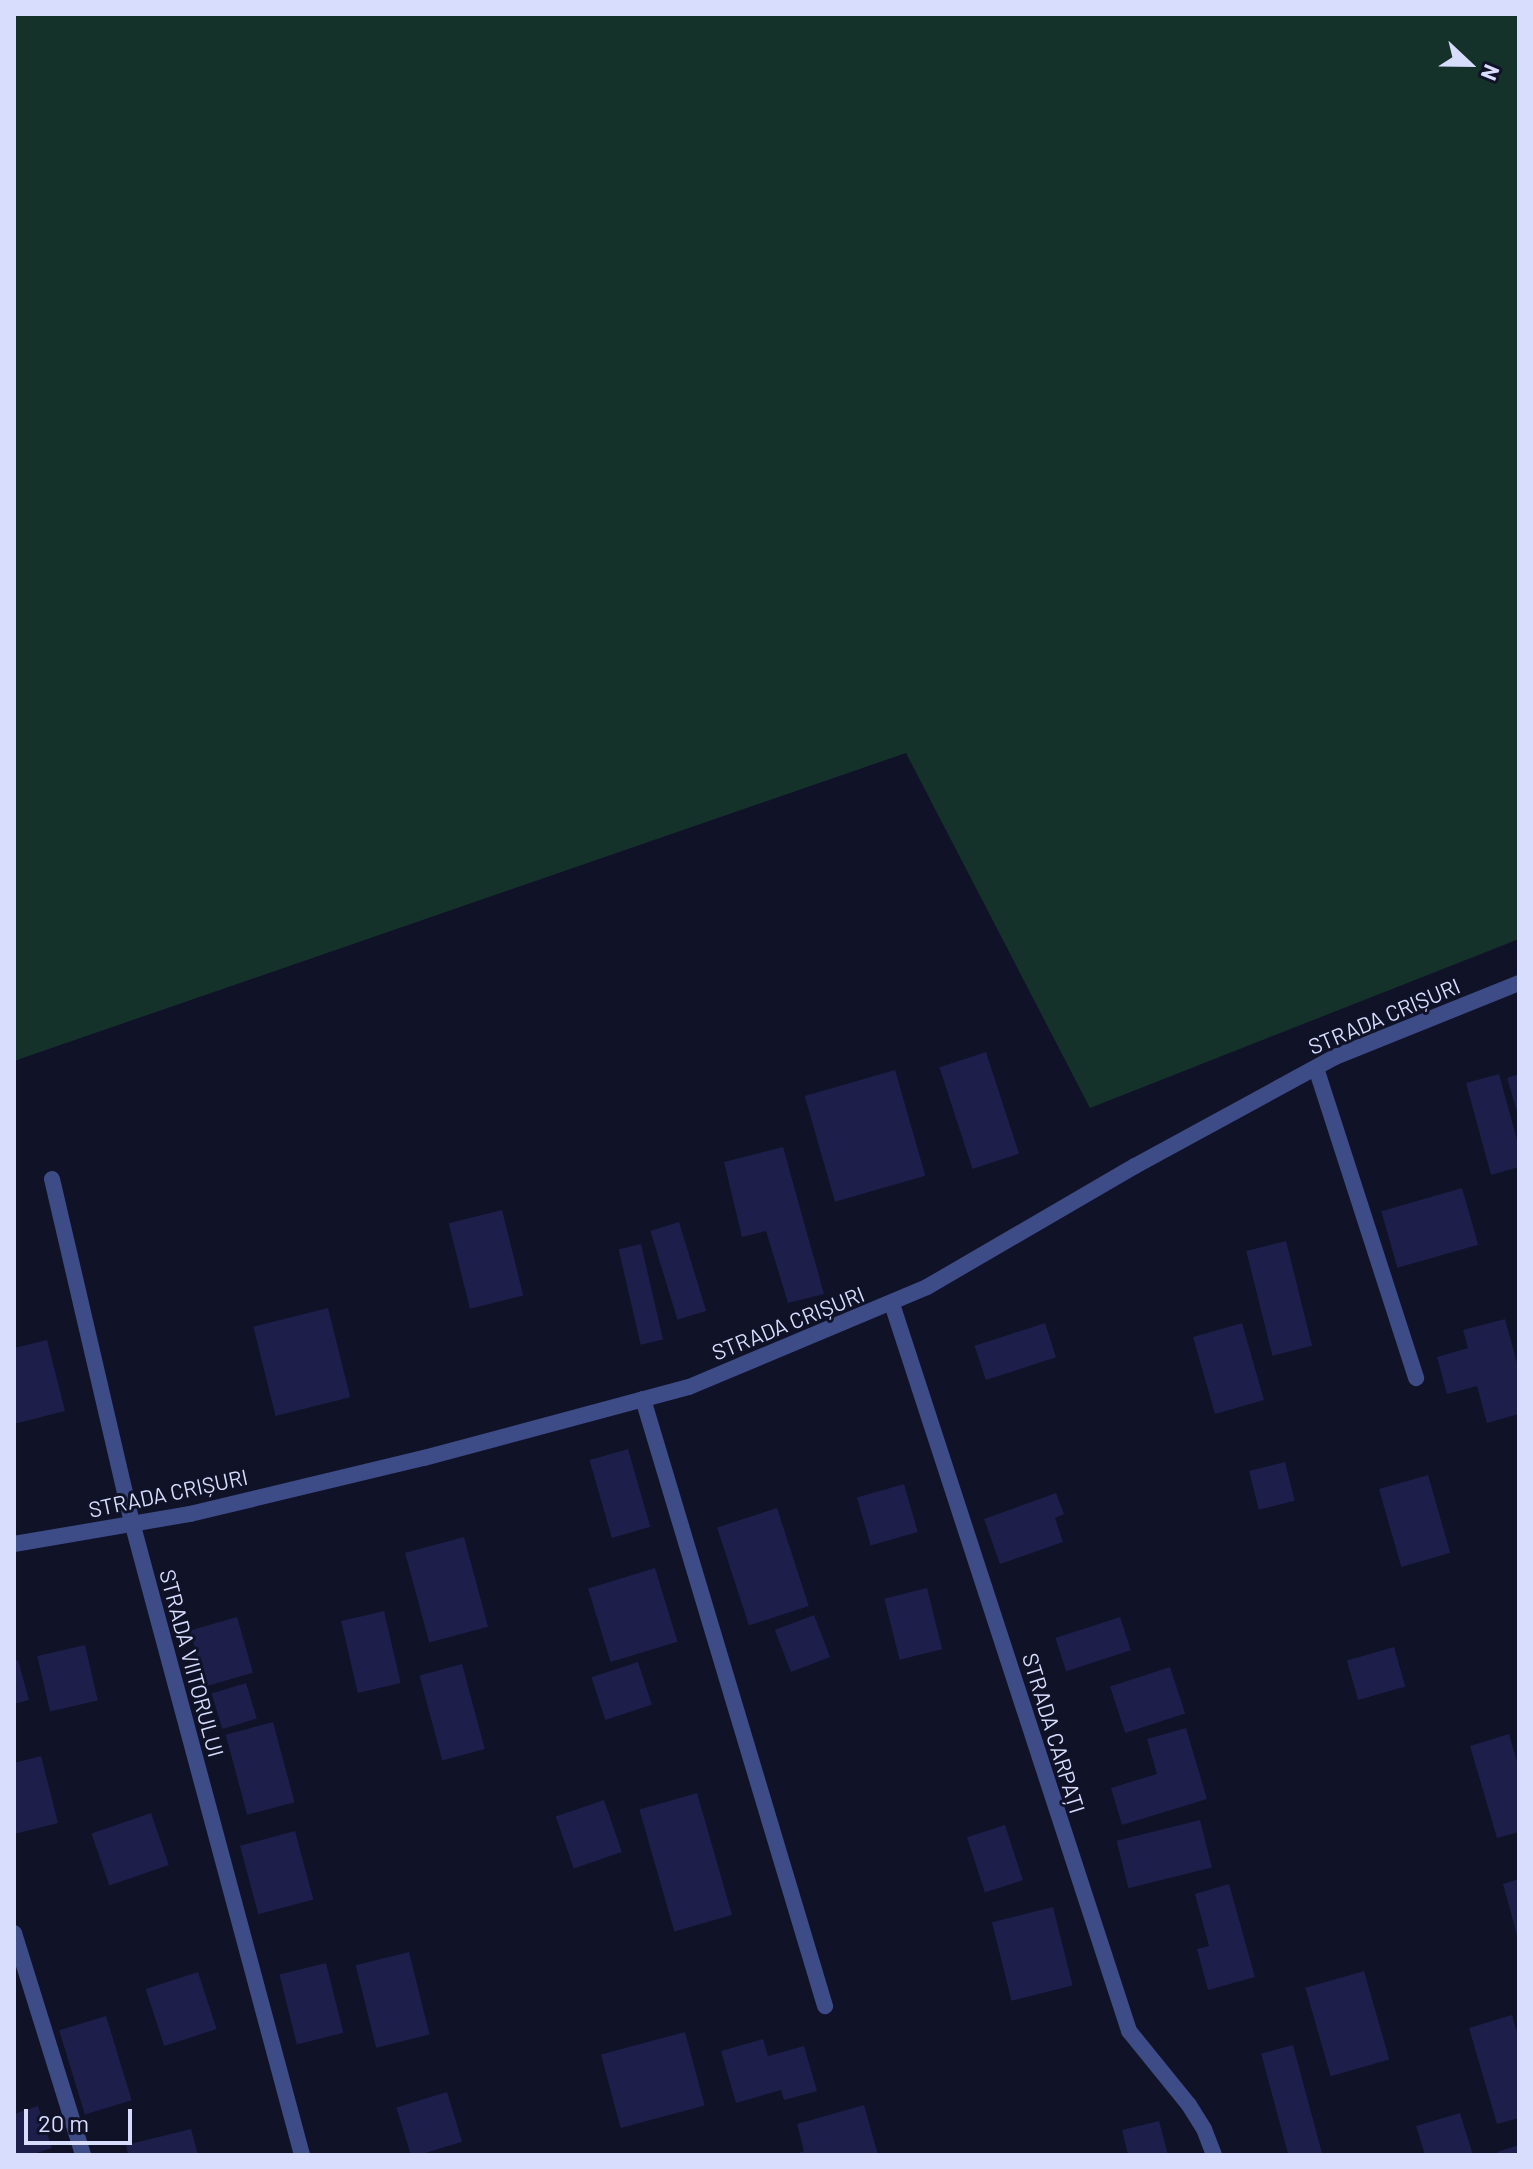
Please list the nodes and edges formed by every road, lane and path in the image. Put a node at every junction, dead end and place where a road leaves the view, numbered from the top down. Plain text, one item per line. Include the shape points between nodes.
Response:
1 (1519, 983) edge
2 (1316, 1068) junction
3 (52, 1179) dead end
4 (892, 1304) junction
5 (1416, 1378) dead end
6 (643, 1399) junction
7 (133, 1526) junction
8 (14, 1544) edge
9 (14, 1933) edge
10 (825, 2006) dead end
11 (83, 2155) edge
12 (302, 2155) edge
13 (1214, 2155) edge

1 - 2 street, STRADA CRIȘURI
2 - 4 street, STRADA CRIȘURI
2 - 5 street
3 - 7 street, STRADA VIITORULUI
4 - 6 street, STRADA CRIȘURI via 689,1387
4 - 13 street, STRADA CARPAȚI via 1129,2031 1189,2105
6 - 7 street, STRADA CRIȘURI via 424,1458
6 - 10 street
7 - 8 street, STRADA CRIȘURI
7 - 12 street, STRADA VIITORULUI
9 - 11 street

